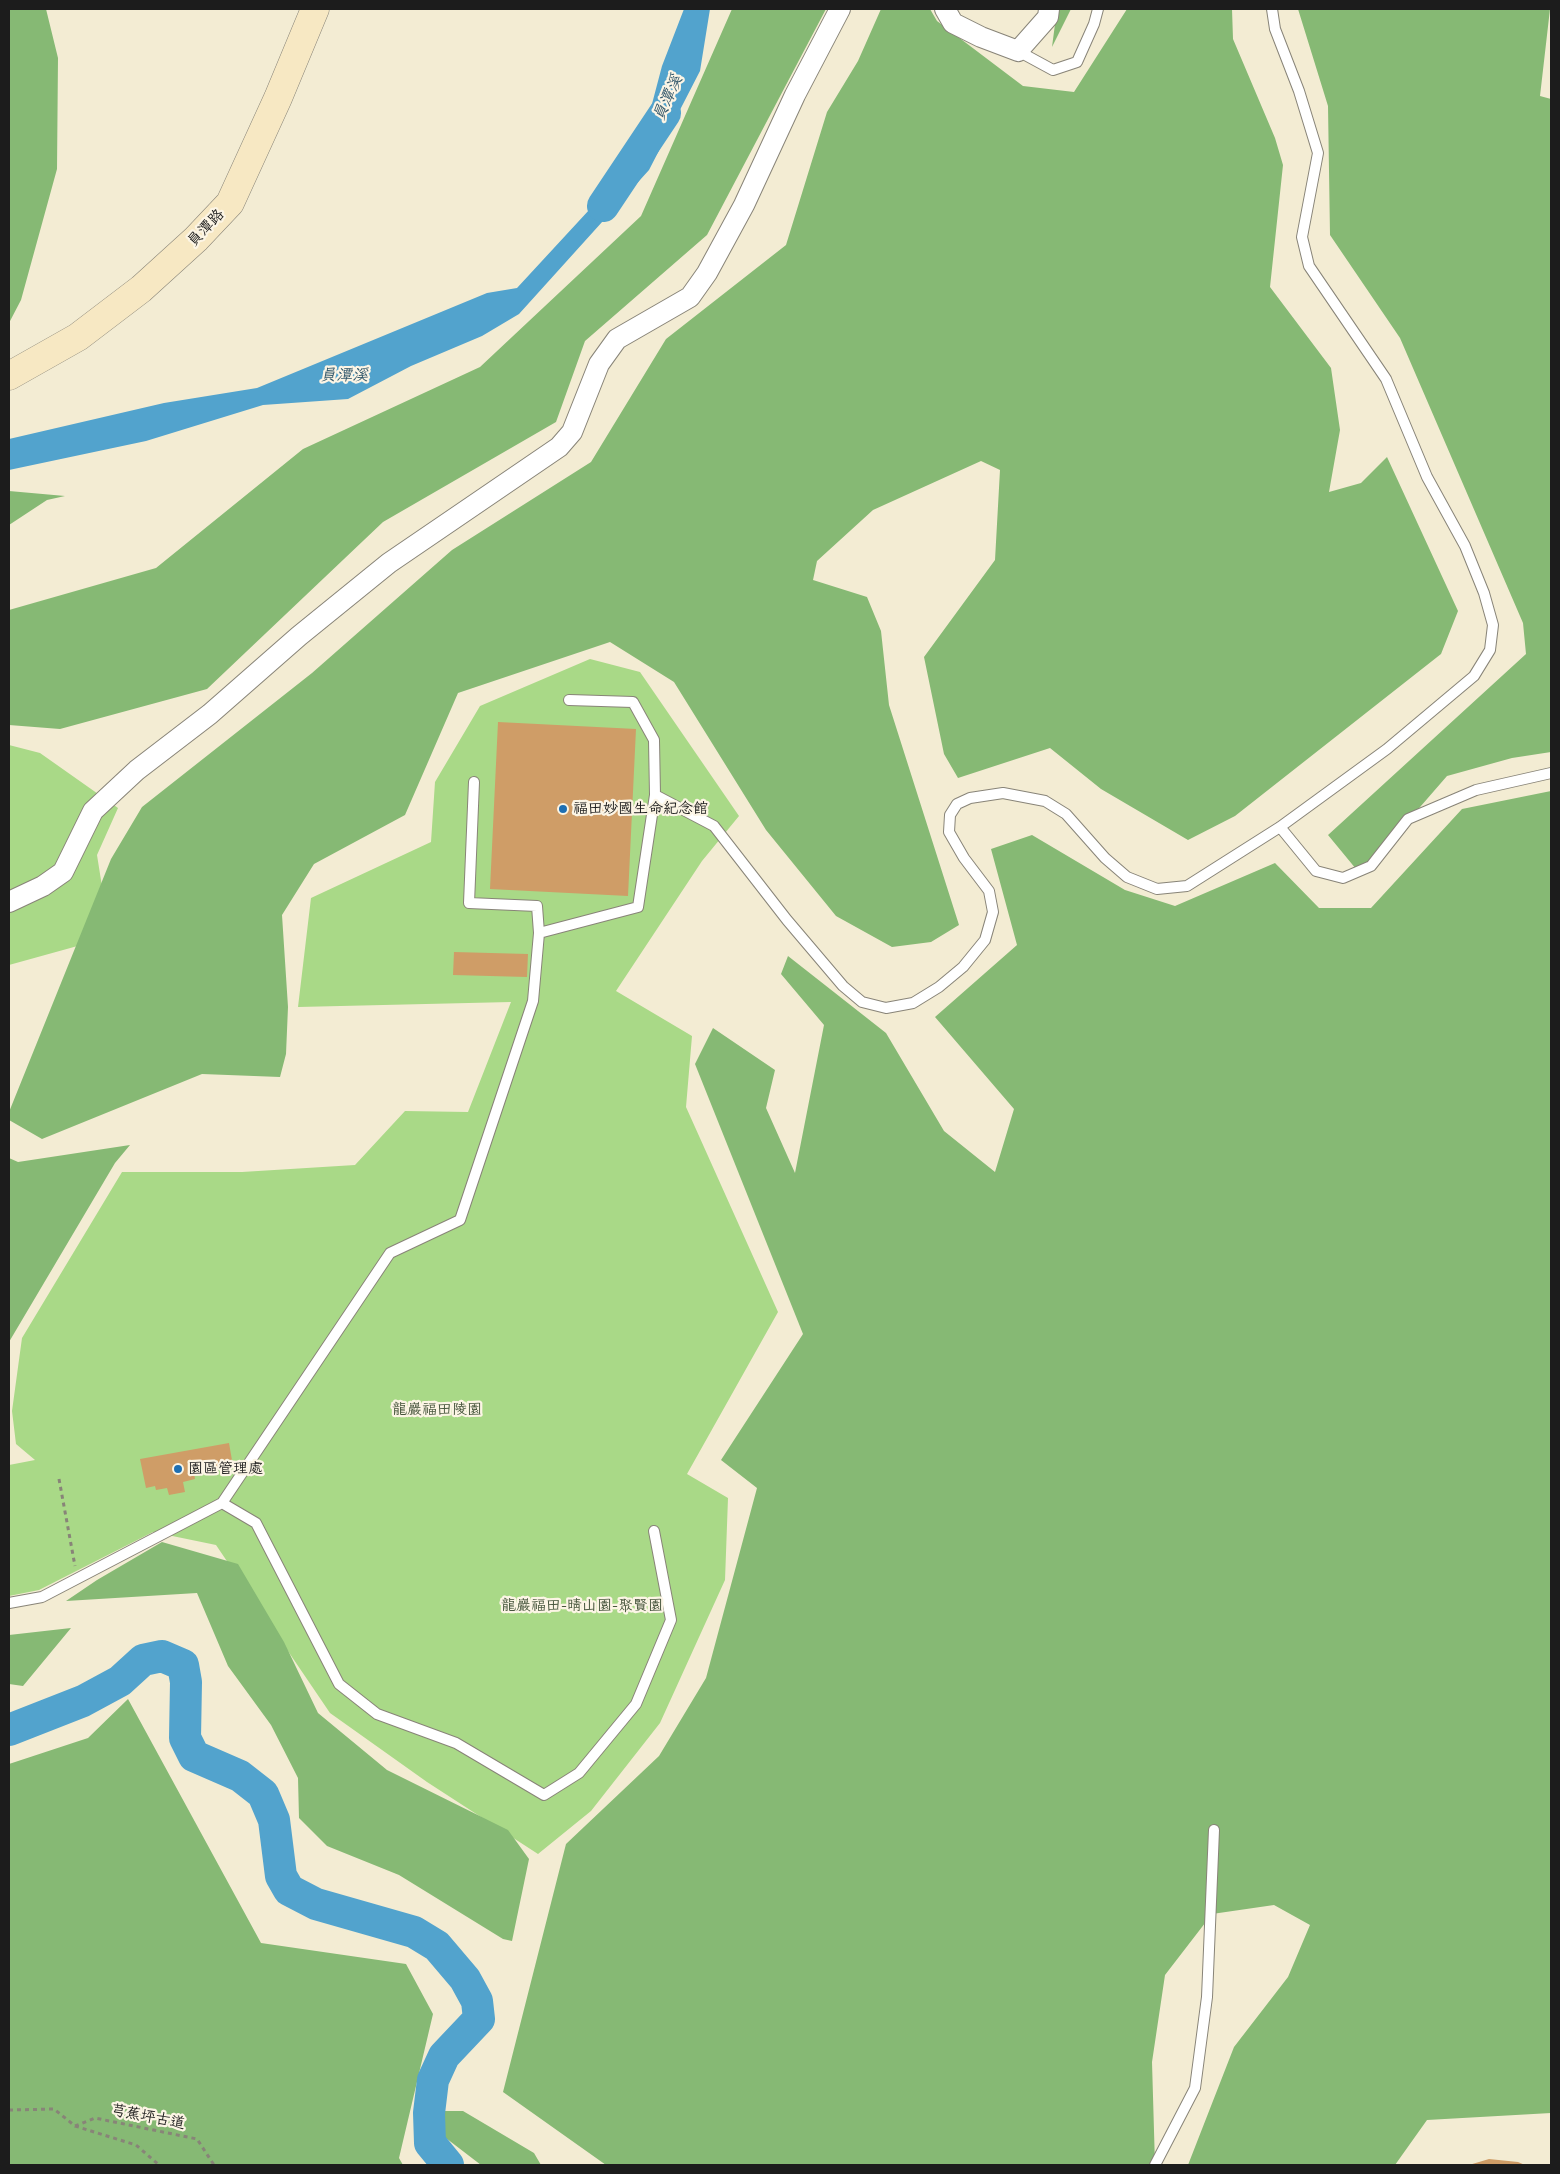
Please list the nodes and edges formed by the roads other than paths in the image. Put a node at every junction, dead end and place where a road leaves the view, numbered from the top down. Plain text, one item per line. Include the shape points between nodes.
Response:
1 (315, 9) edge
2 (840, 9) edge
3 (945, 9) edge
4 (1049, 9) edge
5 (1098, 9) edge
6 (1272, 9) edge
7 (1018, 51) junction
8 (9, 376) edge
9 (569, 700) dead end
10 (1551, 773) edge
11 (474, 782) dead end
12 (655, 795) junction
13 (1280, 827) junction
14 (9, 902) edge
15 (539, 933) junction
16 (222, 1503) junction
17 (654, 1531) dead end
18 (9, 1602) edge
19 (1214, 1830) dead end
20 (1155, 2165) edge

1 - 8 street, 員潭路 via 230,203 141,289 78,337
2 - 14 street via 707,273 690,297 617,339 599,364 572,432 559,447 389,563 210,714 137,770 93,811 63,872 43,886
3 - 7 street via 953,23
4 - 7 street via 1048,16
5 - 7 lane via 1077,62 1053,70
6 - 13 lane via 1275,28 1318,153 1302,237 1310,266 1386,379 1427,477 1465,546 1493,625 1490,650 1474,676 1387,749
9 - 12 lane via 633,702 654,740
10 - 13 lane via 1476,790 1408,819 1371,866 1343,878 1316,871
11 - 15 lane via 469,903 537,906
12 - 13 lane via 714,826 843,986 862,1002 886,1008 913,1003 939,987 963,967 985,940 993,912 989,891 949,832 950,815 957,804 970,798 1004,793 1045,801 1066,814 1105,858 1127,877 1157,889 1186,886
12 - 15 lane via 638,907
15 - 16 lane via 533,1001 460,1220 390,1253
16 - 17 lane via 256,1523 340,1684 378,1714 456,1742 544,1795 579,1773 636,1704 668,1628 671,1620
16 - 18 lane via 42,1597
19 - 20 lane via 1207,1998 1195,2088

